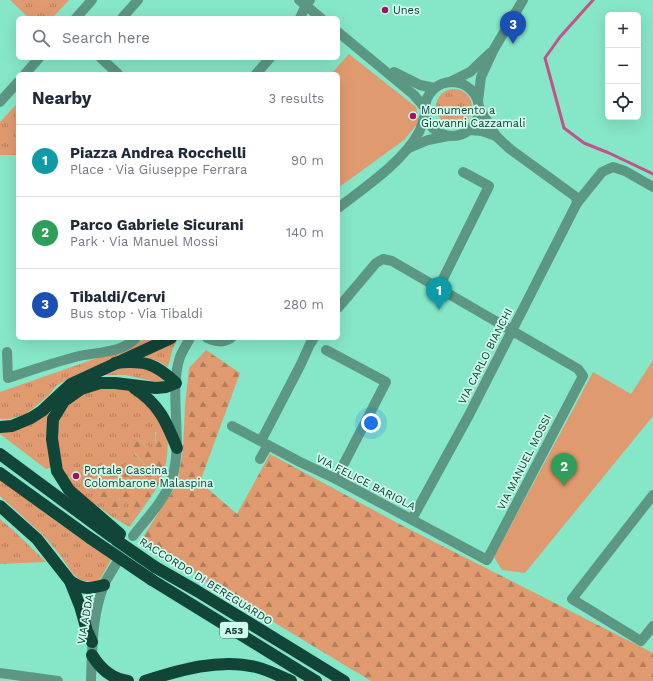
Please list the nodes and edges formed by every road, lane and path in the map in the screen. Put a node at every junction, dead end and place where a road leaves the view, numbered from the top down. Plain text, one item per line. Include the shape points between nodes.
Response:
1 (92, 0) edge
2 (138, 0) edge
3 (523, 0) edge
4 (305, 2) edge
5 (78, 16) edge
6 (124, 16) edge
7 (301, 16) edge
8 (319, 16) edge
9 (340, 34) edge
10 (494, 49) junction
11 (37, 60) edge
12 (103, 60) edge
13 (268, 60) edge
14 (373, 60) junction
15 (27, 72) edge
16 (116, 72) edge
17 (258, 72) edge
18 (450, 82) junction
19 (16, 84) edge
20 (434, 88) junction
21 (0, 102) edge
22 (479, 104) junction
23 (425, 111) junction
24 (469, 130) junction
25 (448, 136) junction
26 (496, 136) junction
27 (409, 148) junction
28 (463, 172) dead end
29 (653, 187) edge
30 (578, 203) junction
31 (340, 206) edge
32 (438, 289) junction
33 (340, 306) edge
34 (512, 330) junction
35 (134, 340) edge
36 (167, 340) edge
37 (189, 340) edge
38 (210, 340) edge
39 (226, 340) edge
40 (313, 340) edge
41 (326, 350) dead end
42 (7, 352) dead end
43 (115, 363) junction
44 (176, 383) junction
45 (129, 385) junction
46 (232, 426) dead end
47 (0, 427) edge
48 (265, 443) junction
49 (177, 448) junction
50 (0, 454) edge
51 (260, 459) dead end
52 (0, 472) edge
53 (336, 479) junction
54 (653, 495) edge
55 (0, 506) edge
56 (412, 519) junction
57 (133, 536) dead end
58 (118, 537) junction
59 (487, 560) joint
60 (116, 564) dead end
61 (70, 581) junction
62 (104, 585) junction
63 (653, 626) edge
64 (92, 648) junction
65 (0, 673) edge
66 (58, 681) edge
67 (91, 681) edge
68 (128, 681) edge
69 (145, 681) edge
70 (290, 681) edge
71 (316, 681) edge
72 (344, 681) edge

1 - 5 street
2 - 6 street
3 - 10 street
4 - 7 street
4 - 8 street
9 - 14 street
10 - 18 street via 470,72
10 - 22 street via 481,77
11 - 15 street
12 - 16 street
13 - 17 street
14 - 20 street via 414,82
14 - 23 street via 414,95
18 - 20 street
18 - 22 street via 468,86
19 - 21 street
20 - 23 street via 427,97
22 - 24 street via 476,122
22 - 26 street
23 - 25 street via 433,128
23 - 27 street via 420,131
24 - 25 street via 459,135
24 - 26 street
25 - 27 street via 428,140
26 - 30 street via 576,197
27 - 31 street via 376,179
28 - 32 street via 489,186
29 - 30 street, VIA CARLO BIANCHI via 613,167 602,172
30 - 34 street, VIA CARLO BIANCHI
32 - 33 street via 392,261 384,259 376,263
32 - 34 street
34 - 56 street, VIA CARLO BIANCHI
34 - 59 street, VIA MANUEL MOSSI via 578,370 583,376
35 - 42 street via 111,351 80,356 8,378
36 - 43 highway
37 - 44 street via 180,358
38 - 39 street
40 - 48 street
41 - 53 street via 386,382
43 - 44 highway via 140,362 152,365
43 - 47 highway via 71,384 31,418 12,426
44 - 45 highway via 156,388
44 - 49 street
45 - 49 highway via 145,395 163,416
45 - 58 highway via 100,383 81,389 64,401 53,419 52,439 57,471 69,490
46 - 48 street, VIA FELICE BARIOLA
48 - 51 street
48 - 53 street, VIA FELICE BARIOLA
49 - 57 street via 166,492
50 - 58 highway, RACCORDO DI BEREGUARDO / A53
52 - 71 highway, A53, bridge via 152,580
53 - 56 street, VIA FELICE BARIOLA
54 - 63 street via 572,599 641,641
55 - 61 highway via 37,539
56 - 59 street, VIA FELICE BARIOLA
58 - 72 highway, RACCORDO DI BEREGUARDO / A53, bridge via 197,591
60 - 62 street, VIA ADDA
61 - 62 highway via 78,587
61 - 64 highway
62 - 64 street, VIA ADDA
64 - 67 street, VIA ADDA
64 - 68 highway via 99,665 110,676
65 - 66 street
69 - 70 highway via 199,667 233,664 256,667

